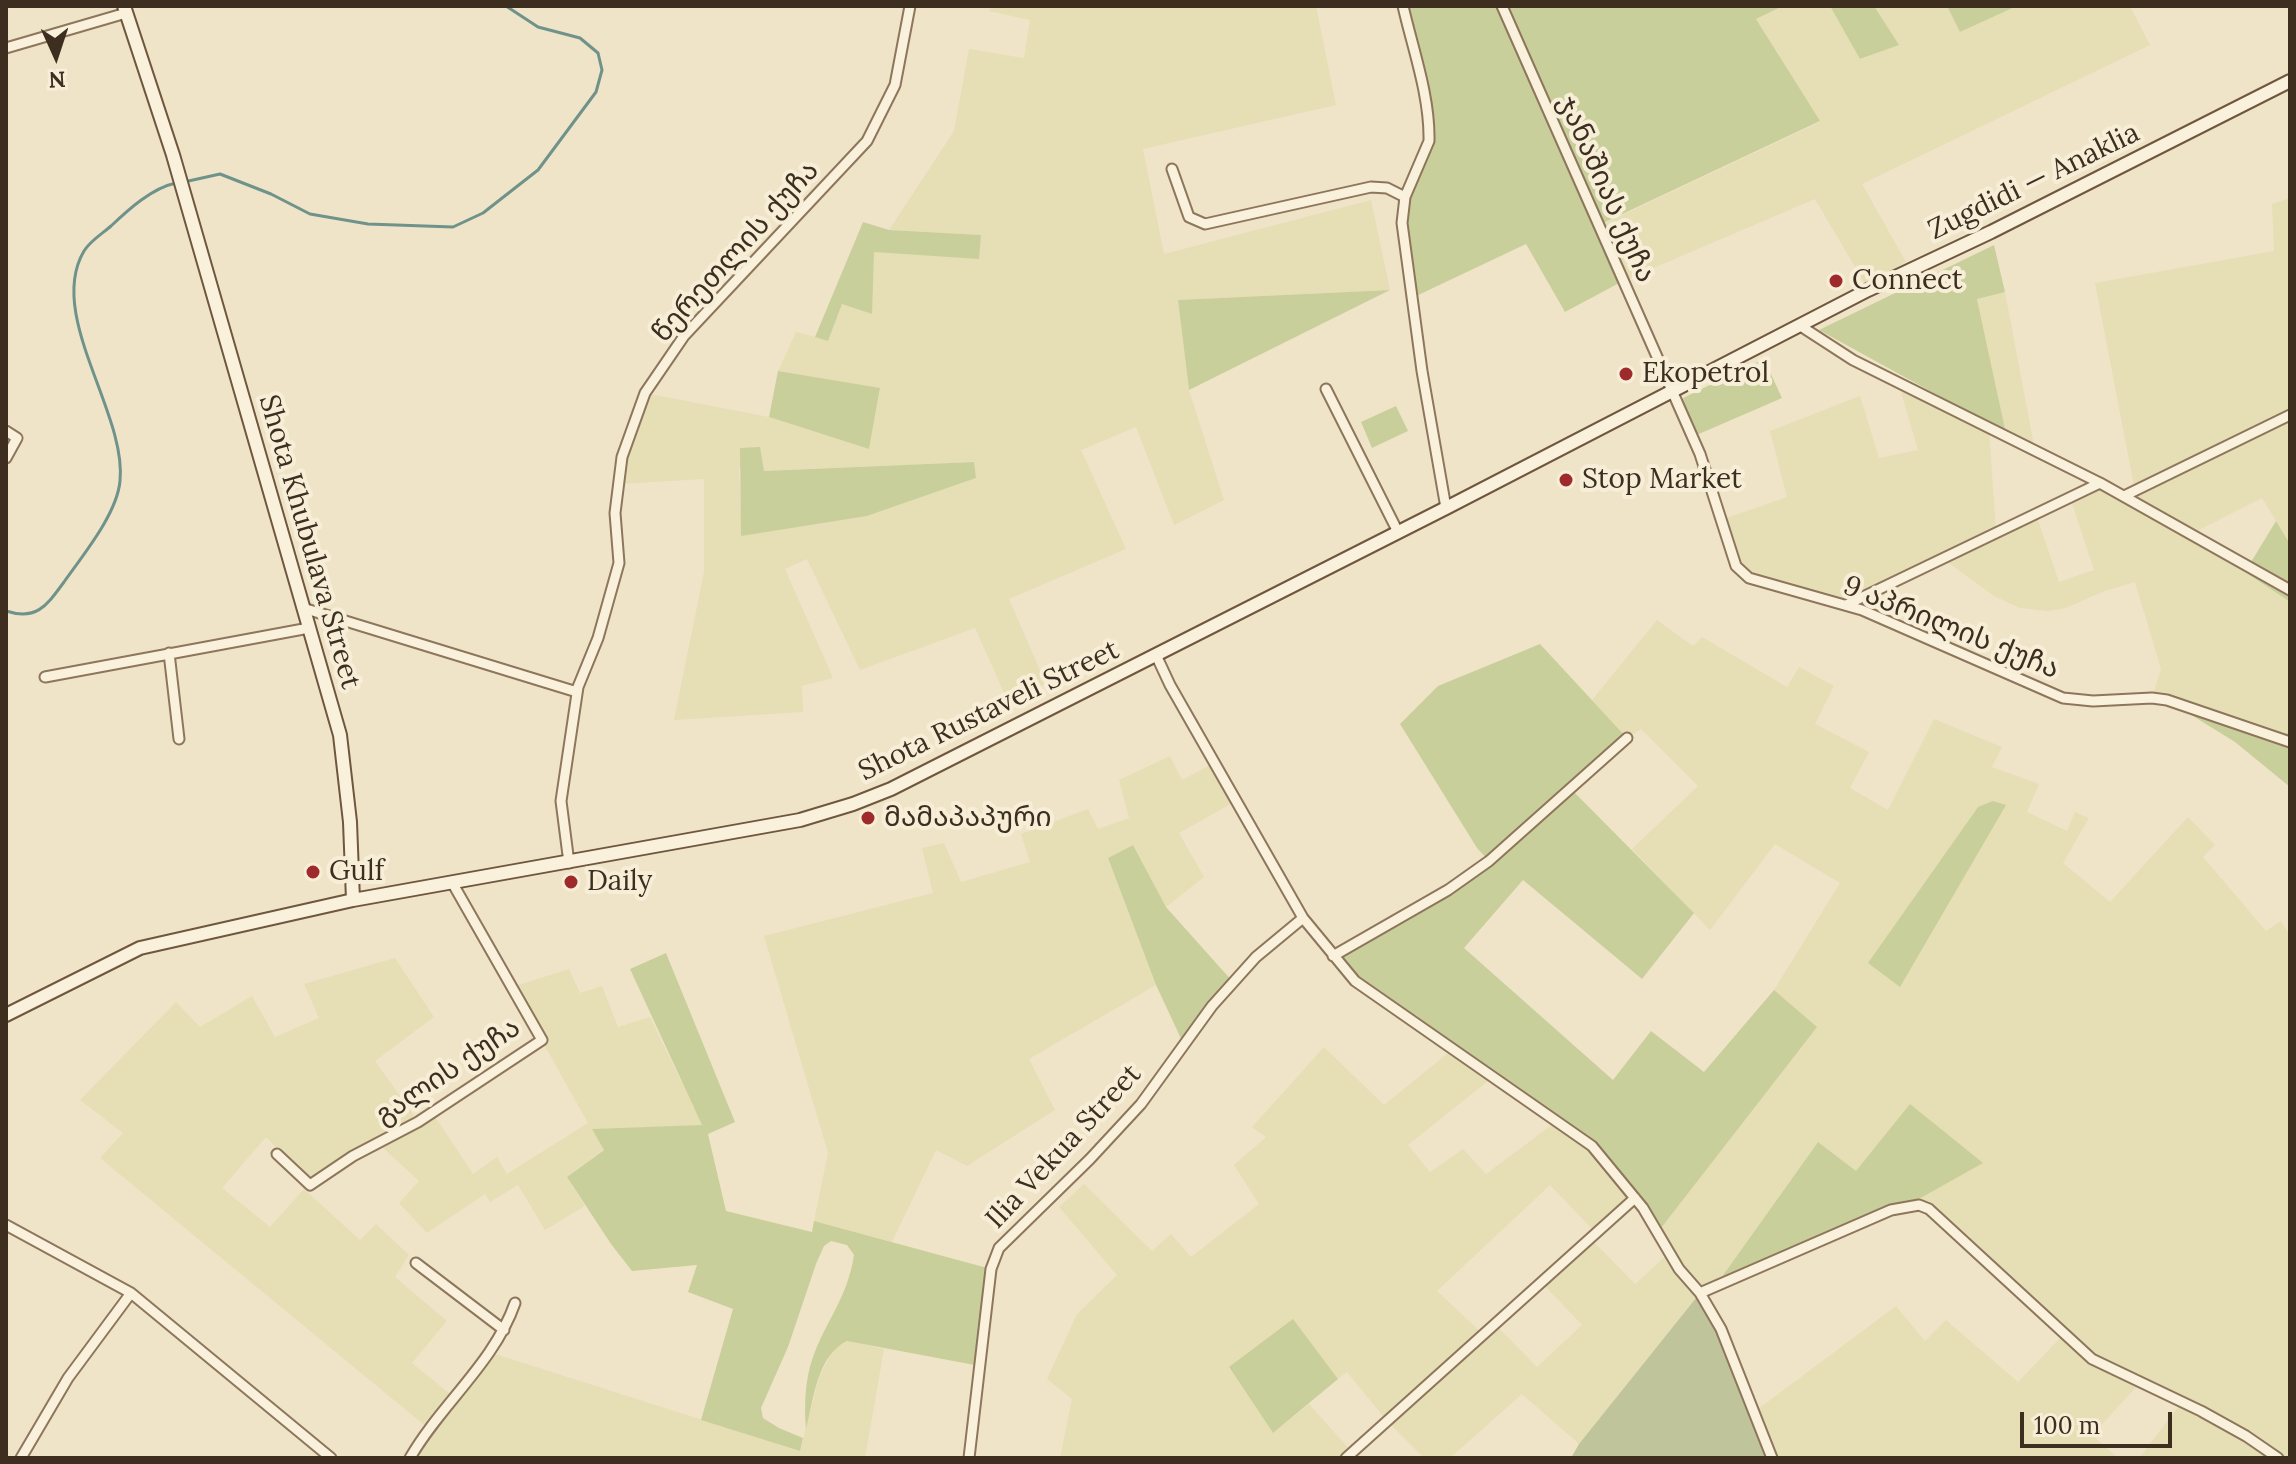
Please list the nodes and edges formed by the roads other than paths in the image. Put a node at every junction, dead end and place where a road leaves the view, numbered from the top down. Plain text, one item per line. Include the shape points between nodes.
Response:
1 (910, 6) edge
2 (1403, 6) edge
3 (1502, 6) edge
4 (125, 9) edge
5 (6, 48) edge
6 (2290, 81) edge
7 (1172, 169) dead end
8 (1405, 197) junction
9 (1799, 325) junction
10 (1326, 389) dead end
11 (1670, 390) junction
12 (2290, 415) edge
13 (6, 431) edge
14 (6, 458) edge
15 (2100, 483) junction
16 (2124, 496) junction
17 (1446, 508) junction
18 (1398, 532) junction
19 (2290, 590) edge
20 (1846, 605) junction
21 (303, 608) junction
22 (309, 628) junction
23 (169, 653) junction
24 (1156, 655) junction
25 (45, 677) dead end
26 (577, 692) junction
27 (1627, 738) dead end
28 (179, 739) dead end
29 (2290, 742) edge
30 (569, 863) junction
31 (453, 884) junction
32 (353, 900) junction
33 (1303, 918) junction
34 (1333, 956) junction
35 (6, 1015) edge
36 (277, 1154) dead end
37 (1635, 1198) junction
38 (6, 1225) edge
39 (416, 1263) dead end
40 (131, 1293) junction
41 (1700, 1293) junction
42 (515, 1303) dead end
43 (504, 1330) junction
44 (21, 1458) edge
45 (331, 1458) edge
46 (410, 1458) edge
47 (969, 1458) edge
48 (1346, 1458) edge
49 (1772, 1458) edge
50 (2278, 1458) edge

1 - 26 street, წერეთლის ქუჩა via 895,85 867,141 684,336 645,393 622,457 615,513 619,563
2 - 8 street via 1429,131
3 - 11 street, ჯანაშიას ქუჩა
4 - 5 street
4 - 21 main road, Shota Khubulava Street via 173,155
6 - 9 main road, Zugdidi — Anaklia
7 - 8 street via 1189,217 1205,224 1371,187
8 - 17 street via 1402,223
9 - 11 main road, Zugdidi — Anaklia
9 - 15 street via 1853,360
10 - 18 street
11 - 17 main road, Shota Rustaveli Street
11 - 20 street, 9 აპრილის ქუჩა via 1700,454 1736,566 1749,578
12 - 16 street
13 - 14 street via 17,438
15 - 16 street
15 - 20 street
16 - 19 street
17 - 18 main road, Shota Rustaveli Street
18 - 24 main road, Shota Rustaveli Street
20 - 29 street, 9 აპრილის ქუჩა via 2063,698 2167,700
21 - 22 main road, Shota Khubulava Street
21 - 26 street
22 - 23 street
22 - 32 main road, Shota Khubulava Street via 340,735
23 - 25 street
23 - 28 street
24 - 30 main road, Shota Rustaveli Street via 904,784 853,804 800,820
24 - 33 street
26 - 30 street, წერეთლის ქუჩა via 561,801
27 - 34 street via 1489,861
30 - 31 main road, Shota Rustaveli Street
31 - 32 main road, Shota Rustaveli Street
31 - 36 street, გალის ქუჩა via 542,1040 310,1185
32 - 35 main road, Shota Rustaveli Street via 140,948
33 - 34 street
33 - 47 street, Ilia Vekua Street via 1256,957 1212,1006 1141,1104 999,1248 991,1269
34 - 37 street via 1355,981 1592,1146
37 - 41 street
37 - 48 street
38 - 40 street
39 - 43 street
40 - 44 street via 68,1378
40 - 45 street
41 - 49 street via 1721,1329
41 - 50 street via 1891,1210 1919,1205 2092,1359 2201,1411
42 - 43 street
43 - 46 street

